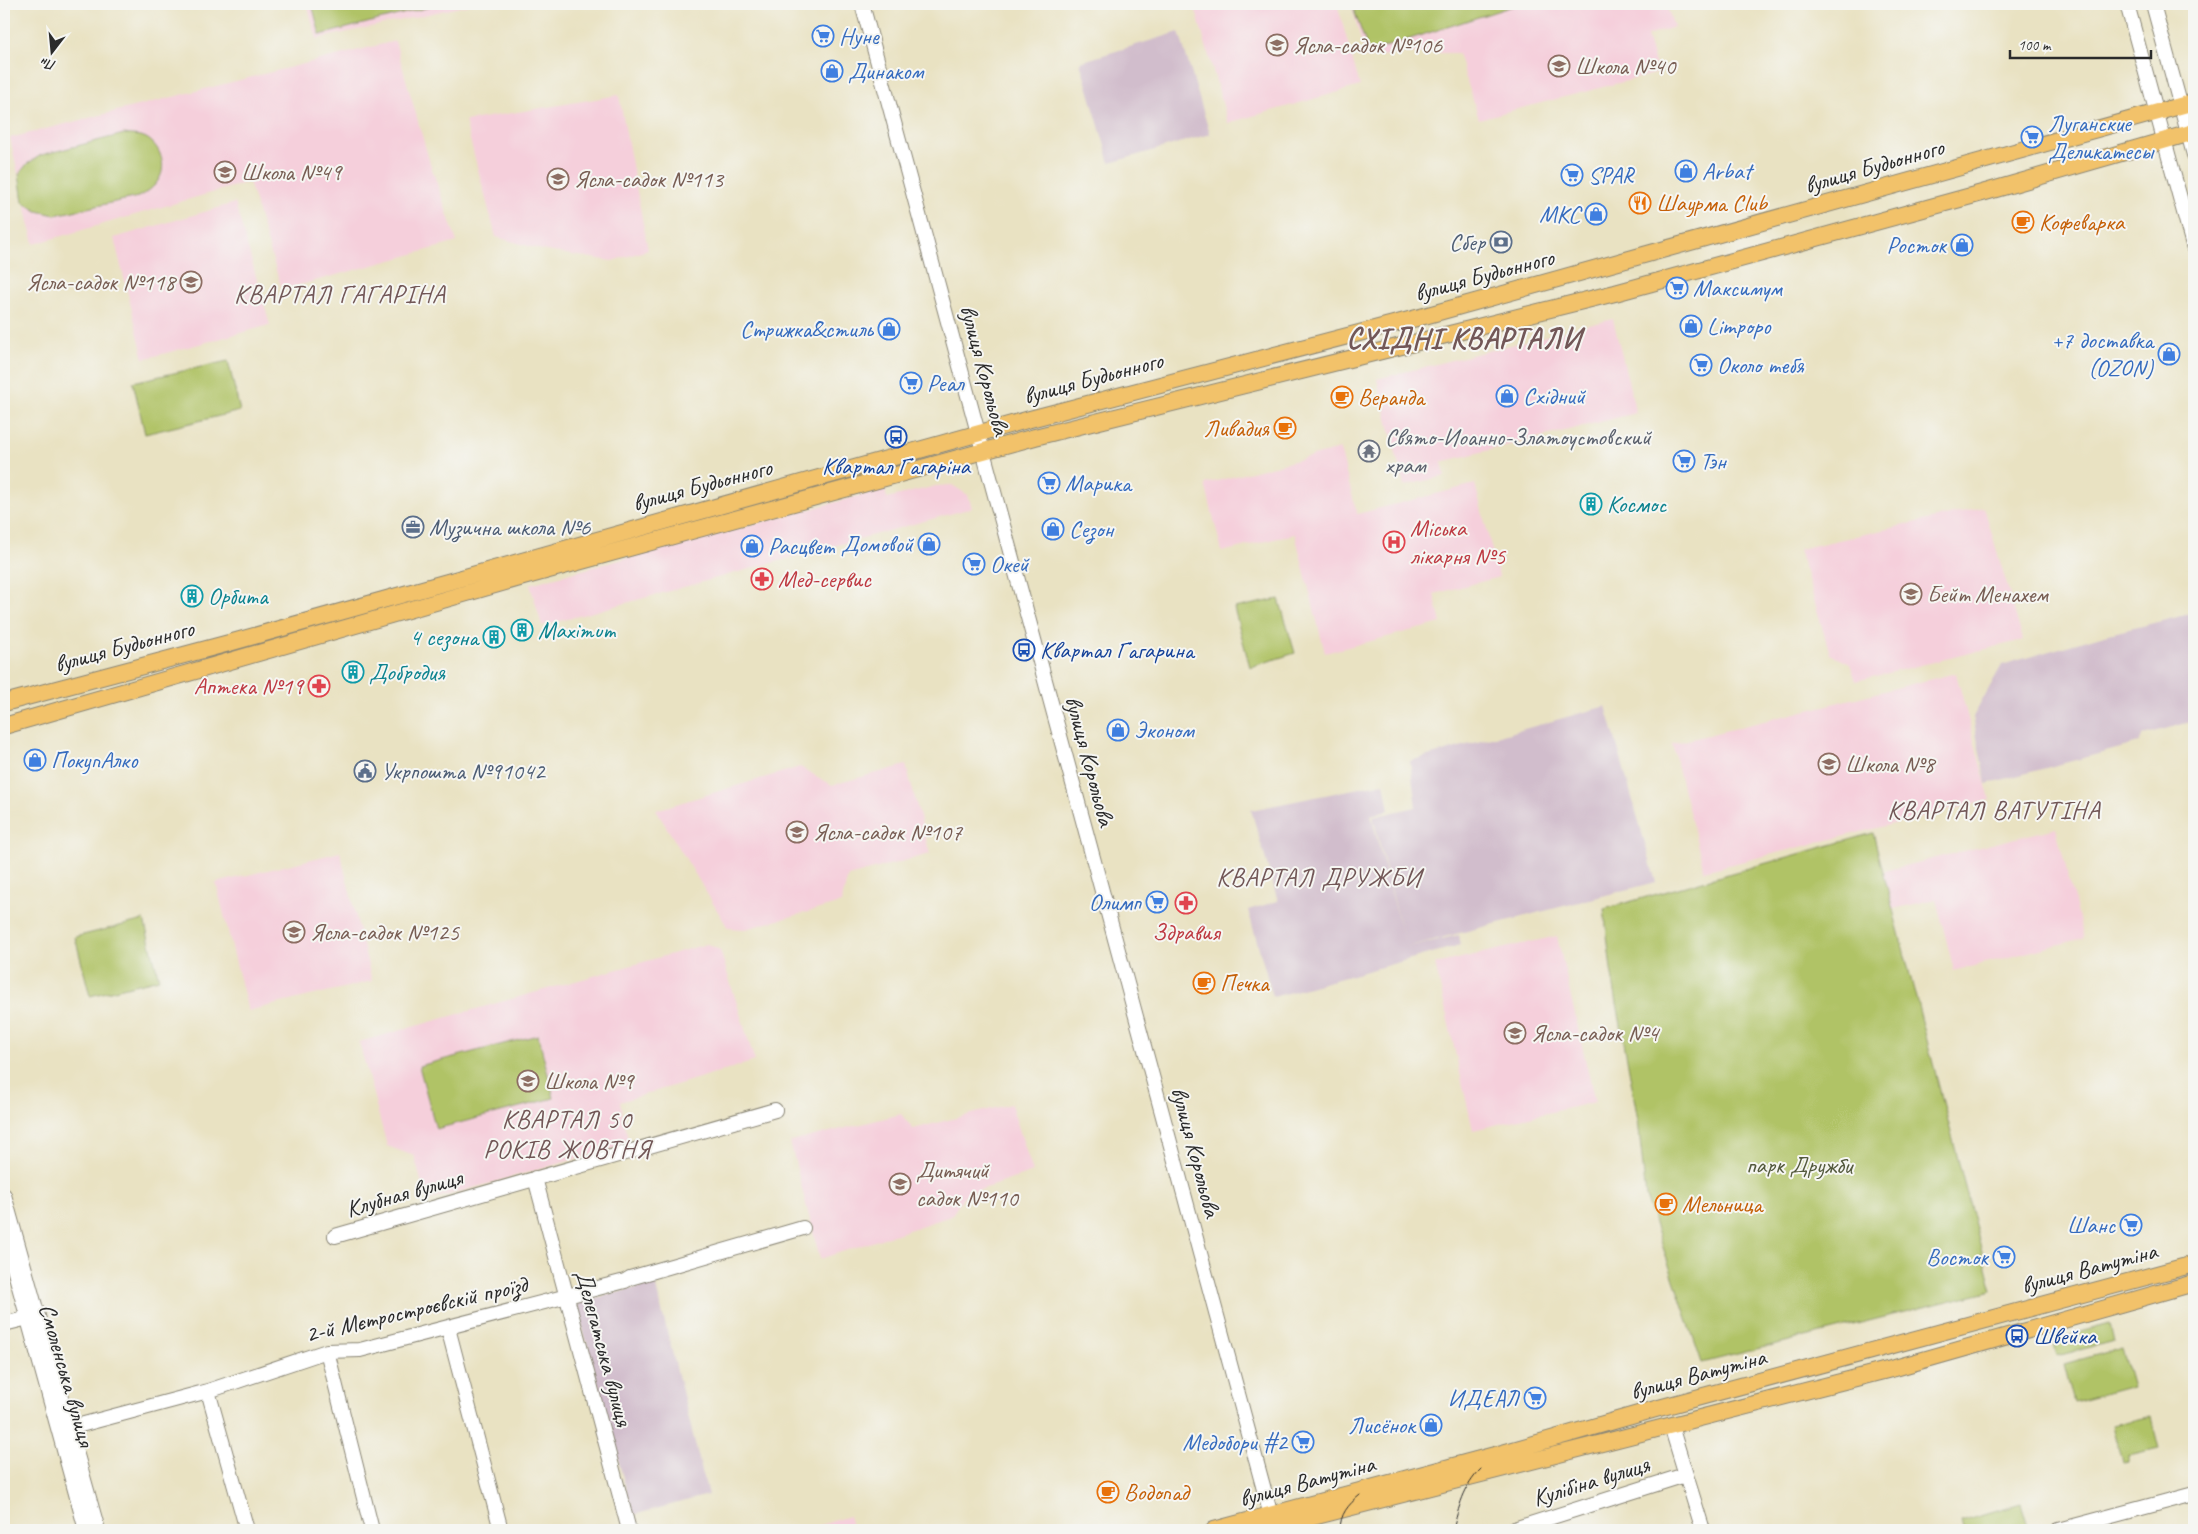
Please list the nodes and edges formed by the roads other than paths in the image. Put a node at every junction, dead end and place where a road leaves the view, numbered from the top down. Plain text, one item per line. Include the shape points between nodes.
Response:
1 (862, 4) edge
2 (2127, 4) edge
3 (2153, 4) edge
4 (2188, 104) edge
5 (2157, 112) junction
6 (2191, 133) edge
7 (2164, 140) junction
8 (2194, 155) edge
9 (2194, 249) edge
10 (978, 434) junction
11 (984, 452) junction
12 (4, 703) edge
13 (4, 726) edge
14 (775, 1110) dead end
15 (535, 1178) junction
16 (4, 1195) edge
17 (803, 1228) dead end
18 (4, 1232) edge
19 (335, 1236) dead end
20 (2194, 1264) edge
21 (2194, 1283) edge
22 (566, 1296) junction
23 (28, 1318) junction
24 (4, 1324) edge
25 (448, 1328) junction
26 (327, 1350) junction
27 (208, 1391) junction
28 (1671, 1426) junction
29 (69, 1428) junction
30 (1685, 1475) junction
31 (2194, 1494) edge
32 (1271, 1526) edge
33 (86, 1530) edge
34 (98, 1530) edge
35 (247, 1530) edge
36 (372, 1530) edge
37 (501, 1530) edge
38 (629, 1530) edge
39 (1214, 1530) edge
40 (1510, 1530) edge
41 (1703, 1530) edge
42 (2059, 1530) edge

1 - 10 street, вулиця Корольова
2 - 5 street
3 - 4 street
4 - 5 main road, вулиця Будьонного
4 - 6 street
5 - 7 street
5 - 10 main road, вулиця Будьонного via 1428,315
6 - 7 main road, вулиця Будьонного
6 - 8 street
7 - 9 street
7 - 11 main road, вулиця Будьонного via 1615,293
10 - 11 street, вулиця Корольова
10 - 12 main road, вулиця Будьонного
11 - 13 main road, вулиця Будьонного via 566,565
11 - 32 street, вулиця Корольова
14 - 15 street, Клубная вулиця
15 - 19 street, Клубная вулиця
15 - 22 street, Делегатська вулиця
16 - 29 street, Смоленська вулиця
17 - 22 street, 2-й Мєтростроєвскій проїзд
18 - 23 street, Смоленська вулиця
20 - 32 main road, вулиця Ватутіна via 1659,1408
21 - 28 main road, вулиця Ватутіна via 1895,1368
22 - 25 street, 2-й Мєтростроєвскій проїзд
22 - 38 street, Делегатська вулиця
23 - 24 street
23 - 33 street, Смоленська вулиця
25 - 26 street, 2-й Мєтростроєвскій проїзд via 360,1350
25 - 37 street
26 - 27 street, 2-й Мєтростроєвскій проїзд
26 - 36 street
27 - 29 street, 2-й Мєтростроєвскій проїзд
27 - 35 street
28 - 30 street
28 - 32 main road, вулиця Ватутіна
29 - 34 street, Смоленська вулиця
30 - 40 street, Кулібіна вулиця
30 - 41 street
31 - 42 street
32 - 39 main road, вулиця Ватутіна

